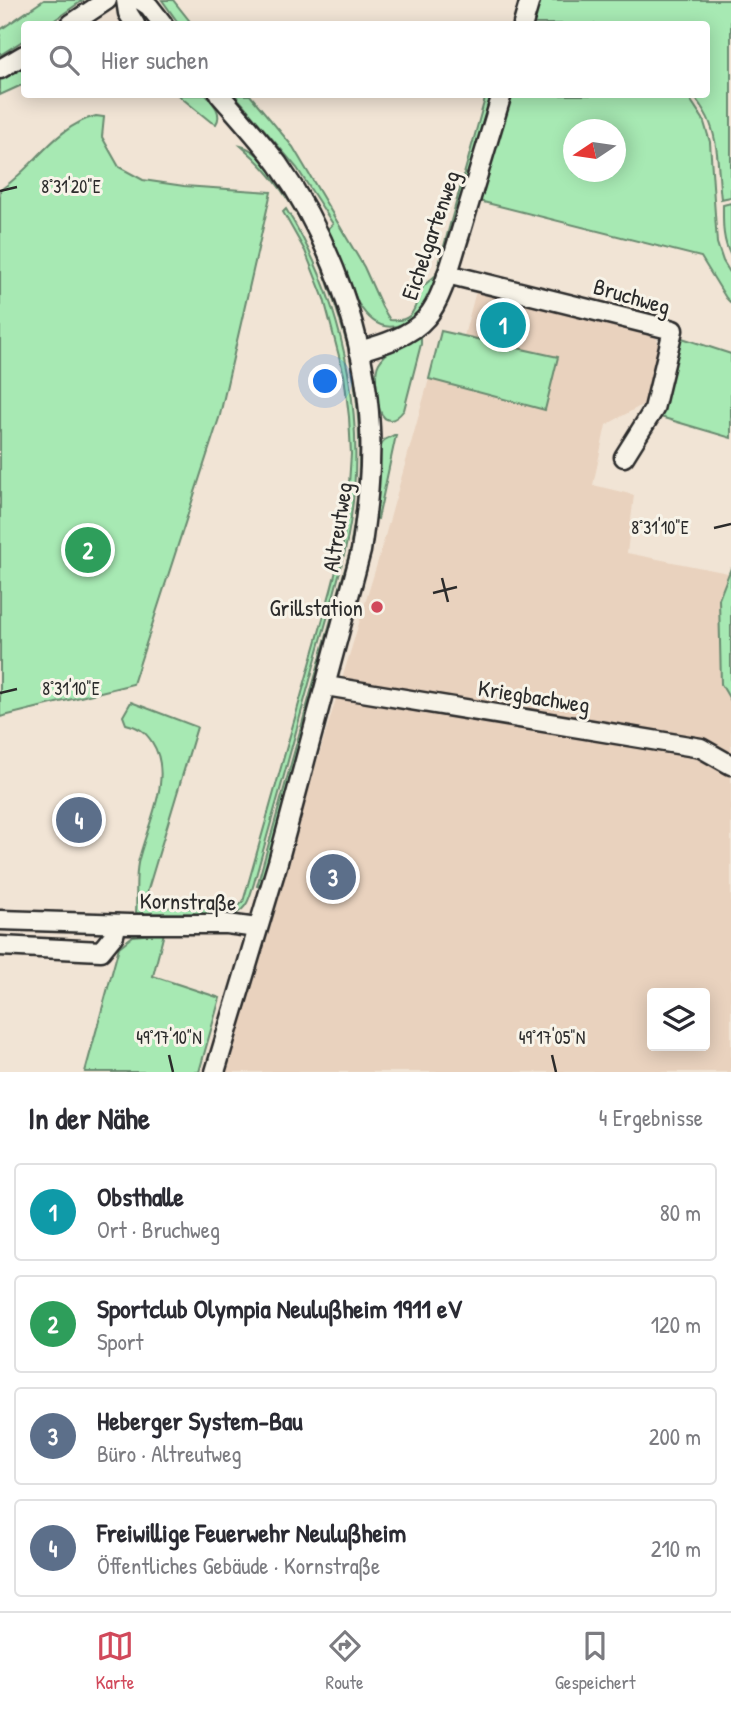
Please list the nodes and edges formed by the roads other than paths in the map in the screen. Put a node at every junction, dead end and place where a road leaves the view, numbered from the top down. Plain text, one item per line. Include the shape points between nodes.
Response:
1 (107, 0) edge
2 (126, 0) edge
3 (140, 0) edge
4 (530, 0) edge
5 (76, 21) edge
6 (133, 21) edge
7 (161, 21) edge
8 (524, 21) edge
9 (21, 57) edge
10 (0, 69) edge
11 (222, 98) edge
12 (501, 98) edge
13 (447, 274) junction
14 (359, 351) junction
15 (624, 457) dead end
16 (326, 686) junction
17 (731, 765) edge
18 (0, 920) edge
19 (117, 924) junction
20 (257, 928) junction
21 (0, 946) edge
22 (215, 1072) edge

1 - 5 street
2 - 6 street
3 - 7 street
4 - 8 street
9 - 10 street
11 - 14 street, Altreutweg via 278,164 309,215 343,294
12 - 13 street, Eichelgartenweg
13 - 14 street, Eichelgartenweg via 426,320 390,341
13 - 15 street, Bruchweg via 673,330 654,409
14 - 16 street, Altreutweg via 370,422 368,499 361,551
16 - 17 street, Kriegbachweg via 701,748
16 - 20 street, Altreutweg
18 - 19 street, Kornstraße
19 - 20 street, Kornstraße
19 - 21 street, Kornstraße via 114,936 101,951
20 - 22 street, Altreutweg

